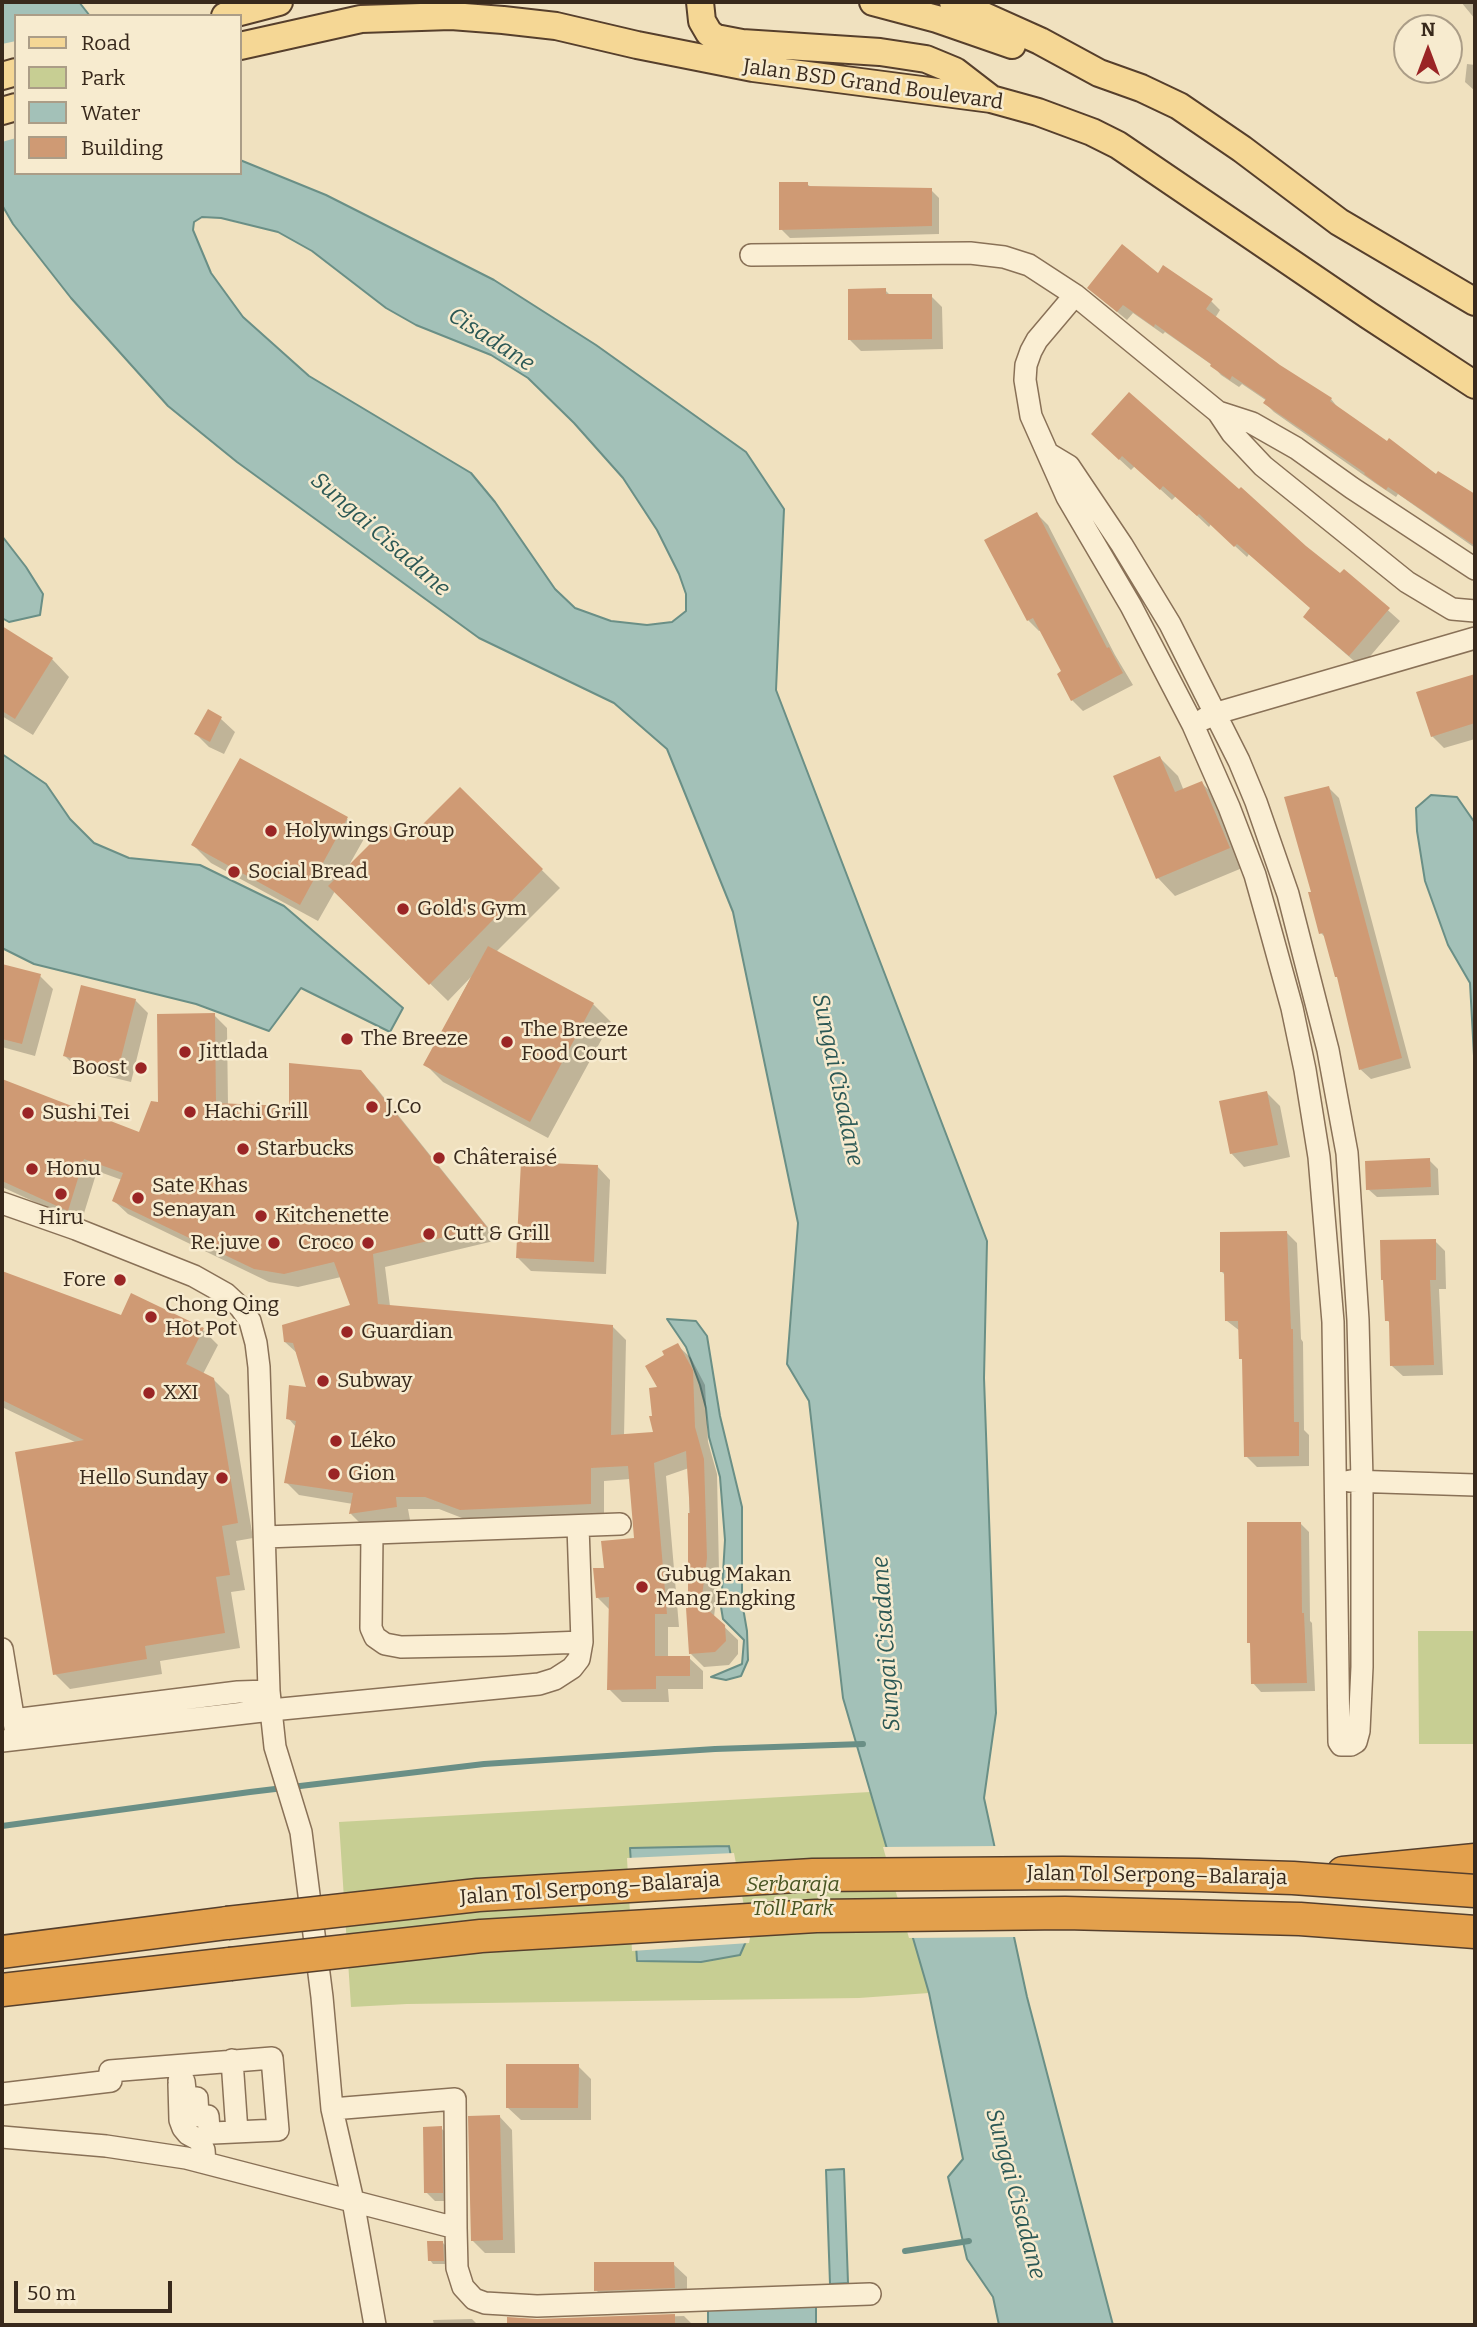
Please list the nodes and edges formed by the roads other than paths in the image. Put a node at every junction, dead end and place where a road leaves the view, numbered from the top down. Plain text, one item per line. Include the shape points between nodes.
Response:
1 (279, 2) edge
2 (700, 2) edge
3 (873, 2) edge
4 (953, 2) edge
5 (233, 14) edge
6 (243, 46) edge
7 (1099, 73) junction
8 (991, 99) junction
9 (751, 255) dead end
10 (1075, 295) junction
11 (1475, 302) edge
12 (1475, 385) edge
13 (1218, 412) junction
14 (1049, 454) junction
15 (1475, 569) edge
16 (1150, 593) junction
17 (1131, 606) junction
18 (1475, 611) edge
19 (1475, 638) edge
20 (1217, 713) junction
21 (1193, 725) junction
22 (1317, 1004) junction
23 (1292, 1008) junction
24 (2, 1203) edge
25 (1358, 1320) junction
26 (1334, 1322) junction
27 (1362, 1480) junction
28 (1337, 1481) junction
29 (1475, 1485) edge
30 (620, 1524) dead end
31 (578, 1526) junction
32 (372, 1534) junction
33 (265, 1537) junction
34 (582, 1642) junction
35 (2, 1649) edge
36 (270, 1701) junction
37 (10, 1734) edge
38 (1475, 1860) edge
39 (1293, 1878) junction
40 (1475, 1891) edge
41 (1300, 1919) junction
42 (1475, 1931) edge
43 (1475, 1943) edge
44 (2, 1952) edge
45 (2, 1990) edge
46 (232, 2060) junction
47 (179, 2073) junction
48 (2, 2094) edge
49 (332, 2109) junction
50 (237, 2132) junction
51 (2, 2137) edge
52 (205, 2163) junction
53 (353, 2201) junction
54 (456, 2228) junction
55 (870, 2294) dead end
56 (375, 2325) edge

1 - 5 main road
2 - 8 main road via 702,21 716,38 926,58 956,71
3 - 7 main road
4 - 7 main road
6 - 8 main road, Jalan BSD Grand Boulevard via 361,19 451,16 556,26 753,68
7 - 11 main road via 1178,106 1339,222
8 - 12 main road, Jalan BSD Grand Boulevard via 1063,121 1118,145
9 - 10 street via 991,255 1029,265
10 - 13 street
10 - 14 street via 1037,340 1026,365 1028,407
13 - 15 street via 1279,437
13 - 18 street via 1263,466 1408,582 1452,609
14 - 16 street via 1075,473
14 - 17 street via 1067,497
16 - 17 street
16 - 20 street
17 - 21 street
19 - 20 street
20 - 21 street
20 - 22 street via 1278,865
21 - 23 street via 1255,876
22 - 23 street
22 - 25 street via 1347,1153
23 - 26 street via 1319,1157
24 - 33 street via 194,1276 240,1307 250,1321 259,1367
25 - 26 street
25 - 27 street
26 - 28 street
27 - 28 street
27 - 28 street via 1360,1721 1356,1742 1346,1745 1339,1742
27 - 29 street
30 - 31 street
31 - 32 street
31 - 34 street
32 - 33 street
32 - 34 street via 371,1628 385,1644 445,1647
33 - 36 street
34 - 36 street via 572,1668 539,1684
35 - 37 street
36 - 37 street
36 - 49 street via 275,1746 301,1832
38 - 39 highway, bridge
39 - 40 highway, Jalan Tol Serpong–Balaraja, bridge
39 - 44 highway, Jalan Tol Serpong–Balaraja, bridge via 1063,1873 813,1875 478,1895
41 - 42 highway, Jalan Tol Serpong–Balaraja, bridge
41 - 43 highway, bridge
41 - 45 highway, Jalan Tol Serpong–Balaraja, bridge via 1065,1913 816,1916 481,1936
46 - 47 street
46 - 50 street
46 - 50 street via 272,2058 278,2130
47 - 48 street via 110,2071 111,2081
47 - 50 street via 186,2099 197,2098 198,2116 208,2116 209,2129 213,2133
47 - 52 street via 180,2120 188,2134 199,2140
49 - 53 street
49 - 54 street via 455,2099
51 - 52 street via 106,2146
52 - 53 street
53 - 54 street
53 - 56 street
54 - 55 street via 457,2268 463,2287 485,2303

